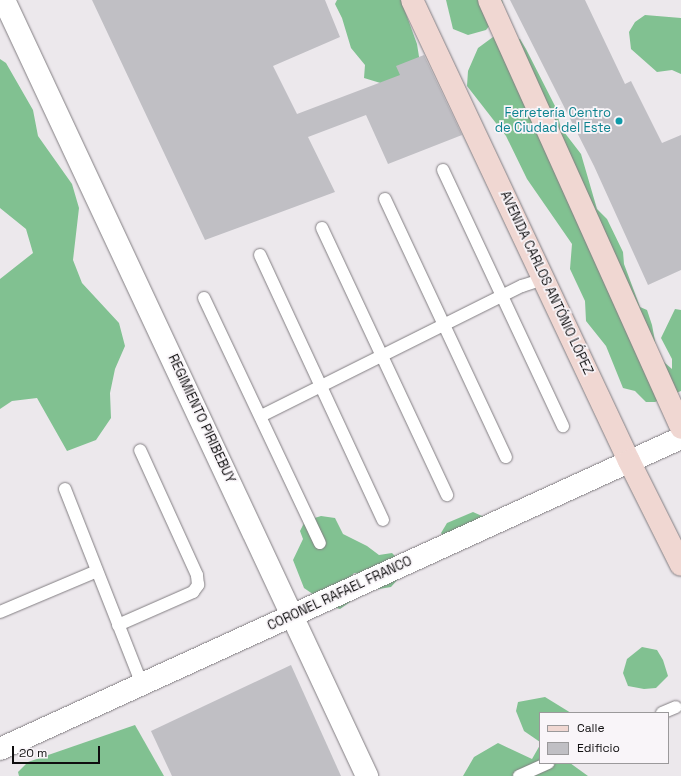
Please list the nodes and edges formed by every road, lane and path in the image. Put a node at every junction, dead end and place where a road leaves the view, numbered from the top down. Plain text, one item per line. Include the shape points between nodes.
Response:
1 (4, 0) edge
2 (412, 0) edge
3 (489, 0) edge
4 (443, 170) dead end
5 (385, 199) dead end
6 (322, 228) dead end
7 (260, 255) dead end
8 (544, 279) junction
9 (502, 296) junction
10 (204, 298) dead end
11 (445, 325) junction
12 (382, 356) junction
13 (322, 386) junction
14 (261, 416) junction
15 (564, 426) dead end
16 (681, 428) edge
17 (681, 438) edge
18 (140, 450) dead end
19 (506, 457) dead end
20 (629, 461) junction
21 (65, 489) dead end
22 (447, 495) dead end
23 (383, 520) dead end
24 (320, 543) dead end
25 (681, 565) edge
26 (97, 571) junction
27 (0, 612) edge
28 (294, 615) junction
29 (118, 625) junction
30 (142, 684) junction
31 (676, 707) dead end
32 (664, 712) edge
33 (0, 749) edge
34 (546, 764) edge
35 (367, 776) edge
36 (519, 776) edge

1 - 28 street, REGIMIENTO PIRIBEBUY
2 - 8 main road, AVENIDA CARLOS ANTÓNIO LÓPEZ
3 - 16 main road
4 - 9 lane
5 - 11 lane
6 - 12 lane
7 - 13 lane
8 - 9 lane
8 - 20 main road, AVENIDA CARLOS ANTÓNIO LÓPEZ
9 - 11 lane
9 - 15 lane
10 - 14 lane
11 - 12 lane
11 - 19 lane
12 - 13 lane
12 - 22 lane
13 - 14 lane
13 - 23 lane
14 - 24 lane
17 - 20 street, CORONEL RAFAEL FRANCO
18 - 29 lane via 197,575 198,585 193,592
20 - 25 main road, AVENIDA CARLOS ANTÓNIO LÓPEZ
20 - 28 street, CORONEL RAFAEL FRANCO
21 - 26 lane
26 - 27 lane
26 - 29 lane
28 - 30 street, CORONEL RAFAEL FRANCO
28 - 35 street, REGIMIENTO PIRIBEBUY
29 - 30 lane
30 - 33 street, CORONEL RAFAEL FRANCO
31 - 32 lane
34 - 36 lane

